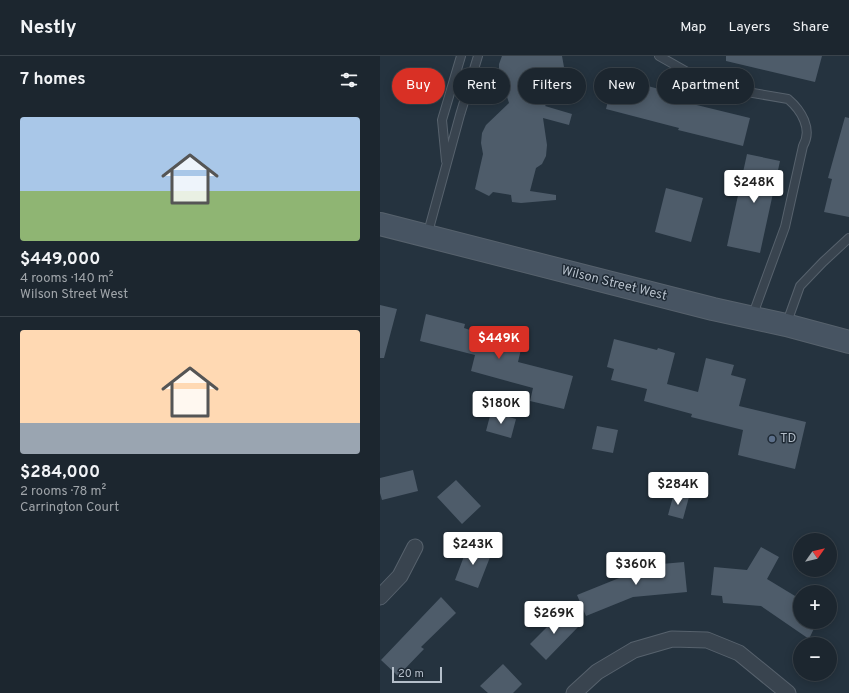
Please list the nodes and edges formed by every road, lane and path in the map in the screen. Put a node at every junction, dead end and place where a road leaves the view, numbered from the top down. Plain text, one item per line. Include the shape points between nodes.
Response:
1 (461, 56) edge
2 (478, 56) edge
3 (659, 56) edge
4 (446, 166) junction
5 (380, 224) edge
6 (427, 236) junction
7 (849, 238) edge
8 (751, 318) junction
9 (786, 325) junction
10 (849, 342) edge
11 (415, 547) dead end
12 (380, 597) edge
13 (574, 693) edge
14 (788, 693) edge

1 - 4 lane via 442,120
2 - 4 lane
3 - 8 lane via 712,86 788,99 806,123 806,141 785,227
4 - 6 lane
5 - 6 main road, Wilson Street West
6 - 8 main road, Wilson Street West
7 - 9 lane via 800,286
8 - 9 main road, Wilson Street West
9 - 10 main road, Wilson Street West
11 - 12 street via 400,576
13 - 14 street via 597,672 634,650 672,639 707,640 740,654

